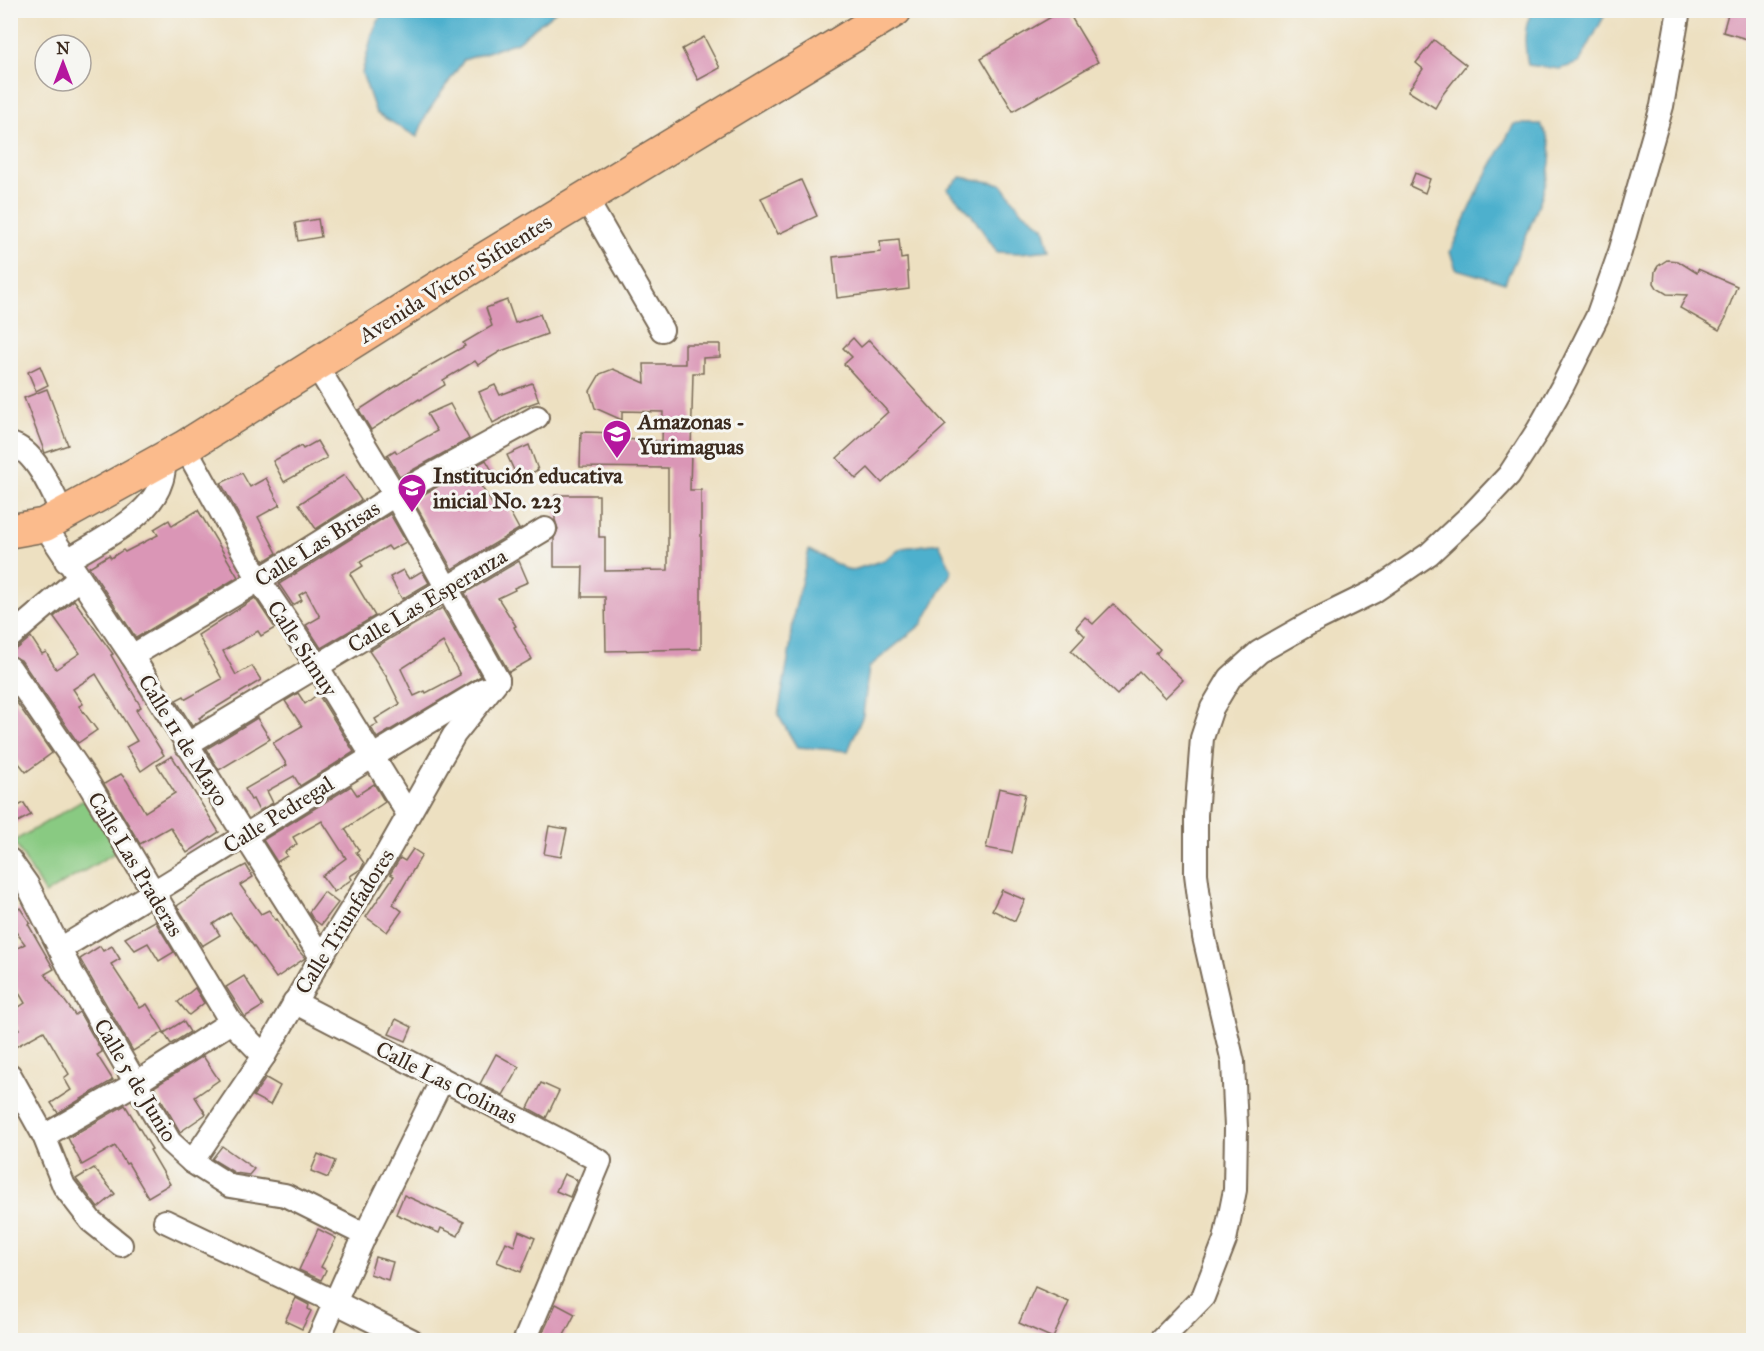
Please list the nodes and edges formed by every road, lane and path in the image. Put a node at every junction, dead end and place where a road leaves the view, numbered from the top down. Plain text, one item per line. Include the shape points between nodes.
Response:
1 (895, 10) edge
2 (1678, 10) edge
3 (585, 197) junction
4 (663, 330) dead end
5 (316, 365) junction
6 (537, 417) dead end
7 (10, 444) edge
8 (175, 453) junction
9 (395, 495) junction
10 (53, 520) junction
11 (544, 528) dead end
12 (10, 531) edge
13 (72, 570) junction
14 (259, 580) junction
15 (447, 588) junction
16 (10, 637) edge
17 (132, 656) junction
18 (317, 666) junction
19 (10, 668) edge
20 (498, 680) junction
21 (186, 745) junction
22 (372, 755) junction
23 (408, 814) junction
24 (244, 836) junction
25 (10, 860) edge
26 (154, 893) junction
27 (60, 949) junction
28 (321, 957) junction
29 (294, 1002) junction
30 (231, 1022) junction
31 (264, 1056) junction
32 (10, 1075) edge
33 (442, 1080) junction
34 (136, 1083) junction
35 (44, 1136) junction
36 (192, 1162) junction
37 (165, 1221) dead end
38 (365, 1235) junction
39 (121, 1245) dead end
40 (336, 1302) junction
41 (318, 1341) edge
42 (411, 1341) edge
43 (525, 1341) edge
44 (1161, 1341) edge

1 - 3 highway, Avenida Victor Sifuentes
2 - 44 street via 1662,106 1597,317 1562,387 1509,475 1429,554 1373,592 1259,652 1230,678 1212,708 1202,738 1196,874 1204,937 1233,1062 1234,1190 1226,1240 1203,1297
3 - 4 street
3 - 5 highway, Avenida Victor Sifuentes
5 - 8 highway, Avenida Victor Sifuentes
5 - 9 street
6 - 9 street, Calle Las Brisas
7 - 10 street, Calle 11 de Mayo via 19,446 43,474
8 - 10 highway, Avenida Victor Sifuentes
8 - 13 street via 152,499
8 - 14 street, Calle Simuy
9 - 14 street, Calle Las Brisas
9 - 15 street
10 - 12 highway, Avenida Victor Sifuentes
10 - 13 street, Calle 11 de Mayo
11 - 15 street, Calle Las Esperanza
13 - 16 street
13 - 17 street, Calle 11 de Mayo
14 - 17 street, Calle Las Brisas
14 - 18 street, Calle Simuy
15 - 18 street, Calle Las Esperanza
15 - 20 street
17 - 21 street, Calle 11 de Mayo
18 - 21 street, Calle Las Esperanza
18 - 22 street, Calle Simuy
19 - 26 street, Calle Las Praderas via 84,776
20 - 22 street, Calle Pedregal
20 - 23 street, Calle Triunfadores via 454,735
21 - 24 street, Calle 11 de Mayo
22 - 23 street, Calle Simuy
22 - 24 street, Calle Pedregal
23 - 28 street, Calle Triunfadores
24 - 26 street, Calle Pedregal
24 - 28 street, Calle 11 de Mayo
25 - 27 street, Calle 5 de Junio via 27,884
26 - 27 street, Calle Pedregal
26 - 30 street, Calle Las Praderas
27 - 34 street, Calle 5 de Junio
28 - 29 street, Calle Triunfadores
29 - 31 street, Calle Triunfadores
29 - 33 street, Calle Las Colinas
30 - 31 street, Calle Las Praderas
30 - 34 street
31 - 36 street, Calle Triunfadores
32 - 35 street
33 - 38 street
33 - 43 street, Calle Las Colinas via 600,1161
34 - 35 street
34 - 36 street, Calle 5 de Junio via 170,1142
35 - 39 street via 64,1186 91,1221
36 - 38 street, Calle 5 de Junio via 230,1186 285,1194
37 - 40 street
38 - 40 street
40 - 41 street
40 - 42 street

